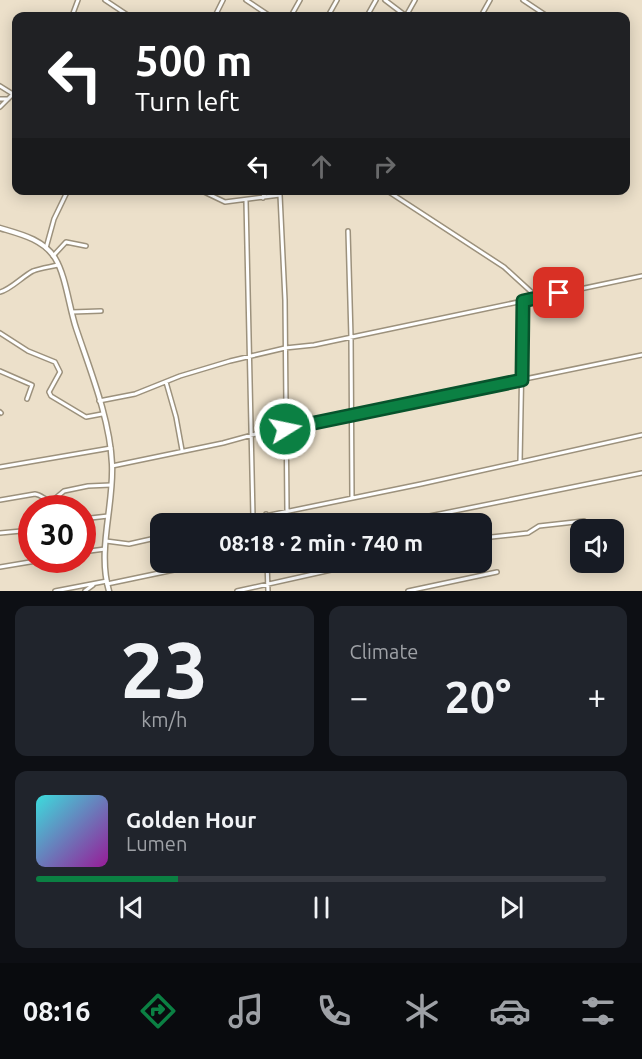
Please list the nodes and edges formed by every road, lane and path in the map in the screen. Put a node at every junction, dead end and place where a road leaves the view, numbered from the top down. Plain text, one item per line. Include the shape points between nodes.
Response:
1 (105, 0) edge
2 (246, 0) edge
3 (385, 0) edge
4 (523, 0) edge
5 (123, 12) edge
6 (264, 12) edge
7 (401, 12) edge
8 (542, 12) edge
9 (12, 97) edge
10 (0, 99) edge
11 (8, 99) junction
12 (0, 107) edge
13 (66, 195) edge
14 (210, 195) edge
15 (264, 195) edge
16 (396, 195) edge
17 (263, 198) junction
18 (246, 201) junction
19 (0, 228) edge
20 (348, 231) dead end
21 (86, 246) dead end
22 (46, 249) junction
23 (53, 256) junction
24 (58, 265) junction
25 (642, 276) edge
26 (0, 292) edge
27 (538, 297) junction
28 (523, 301) junction
29 (101, 311) dead end
30 (72, 312) junction
31 (0, 333) edge
32 (351, 337) junction
33 (285, 348) junction
34 (642, 355) edge
35 (249, 357) junction
36 (0, 372) edge
37 (522, 380) junction
38 (166, 382) junction
39 (27, 399) dead end
40 (99, 401) junction
41 (102, 414) junction
42 (352, 416) junction
43 (285, 429) junction
44 (642, 435) edge
45 (251, 436) junction
46 (111, 448) junction
47 (182, 450) junction
48 (520, 462) junction
49 (112, 466) junction
50 (0, 467) edge
51 (642, 473) edge
52 (111, 485) junction
53 (352, 498) junction
54 (0, 500) edge
55 (287, 510) junction
56 (253, 513) edge
57 (271, 513) edge
58 (444, 513) edge
59 (108, 516) junction
60 (96, 517) edge
61 (570, 523) edge
62 (18, 532) edge
63 (0, 534) edge
64 (492, 537) edge
65 (150, 539) edge
66 (106, 541) junction
67 (105, 549) junction
68 (96, 550) edge
69 (18, 564) edge
70 (0, 567) edge
71 (497, 572) dead end
72 (154, 573) edge
73 (267, 573) edge
74 (317, 573) edge
75 (107, 582) junction
76 (95, 583) junction
77 (267, 584) junction
78 (55, 591) edge
79 (85, 591) edge
80 (109, 591) edge
81 (237, 591) edge
82 (268, 591) edge
83 (408, 591) edge

1 - 5 street
2 - 6 street
3 - 7 street
4 - 8 street
9 - 11 street
10 - 11 street
11 - 12 street
13 - 22 street
14 - 18 street via 225,202
15 - 17 street
16 - 27 street via 504,267
17 - 18 street
17 - 33 street via 280,195
18 - 35 street
19 - 22 street via 39,242
20 - 32 street
21 - 23 street via 66,242
22 - 23 street
23 - 24 street
24 - 26 street via 34,271
24 - 30 street
25 - 27 street
27 - 28 street
28 - 32 street
28 - 37 street
29 - 30 street
30 - 40 street
31 - 41 street via 55,362 60,372 49,392 51,396 86,417
32 - 33 street
32 - 42 street
33 - 35 street
33 - 43 street
34 - 37 street
35 - 38 street
35 - 45 street
36 - 39 street via 32,385
37 - 42 street
37 - 48 street
38 - 40 street via 135,394
38 - 47 street
40 - 41 street
41 - 46 street
42 - 43 street
42 - 53 street
43 - 45 street
43 - 55 street
44 - 48 street
45 - 47 street
45 - 56 street
46 - 49 street
46 - 50 street
47 - 49 street
48 - 53 street
49 - 52 street
51 - 58 street
52 - 54 street via 64,490 52,501 35,494
52 - 59 street
53 - 55 street
55 - 57 street
59 - 60 street
59 - 66 street
61 - 64 street
62 - 63 street
65 - 66 street via 129,544
66 - 67 street
67 - 68 street
67 - 75 street
69 - 70 street
71 - 83 street
72 - 75 street
73 - 77 street
74 - 77 street
75 - 76 street
75 - 80 street
76 - 78 street
76 - 79 street
77 - 81 street
77 - 82 street

